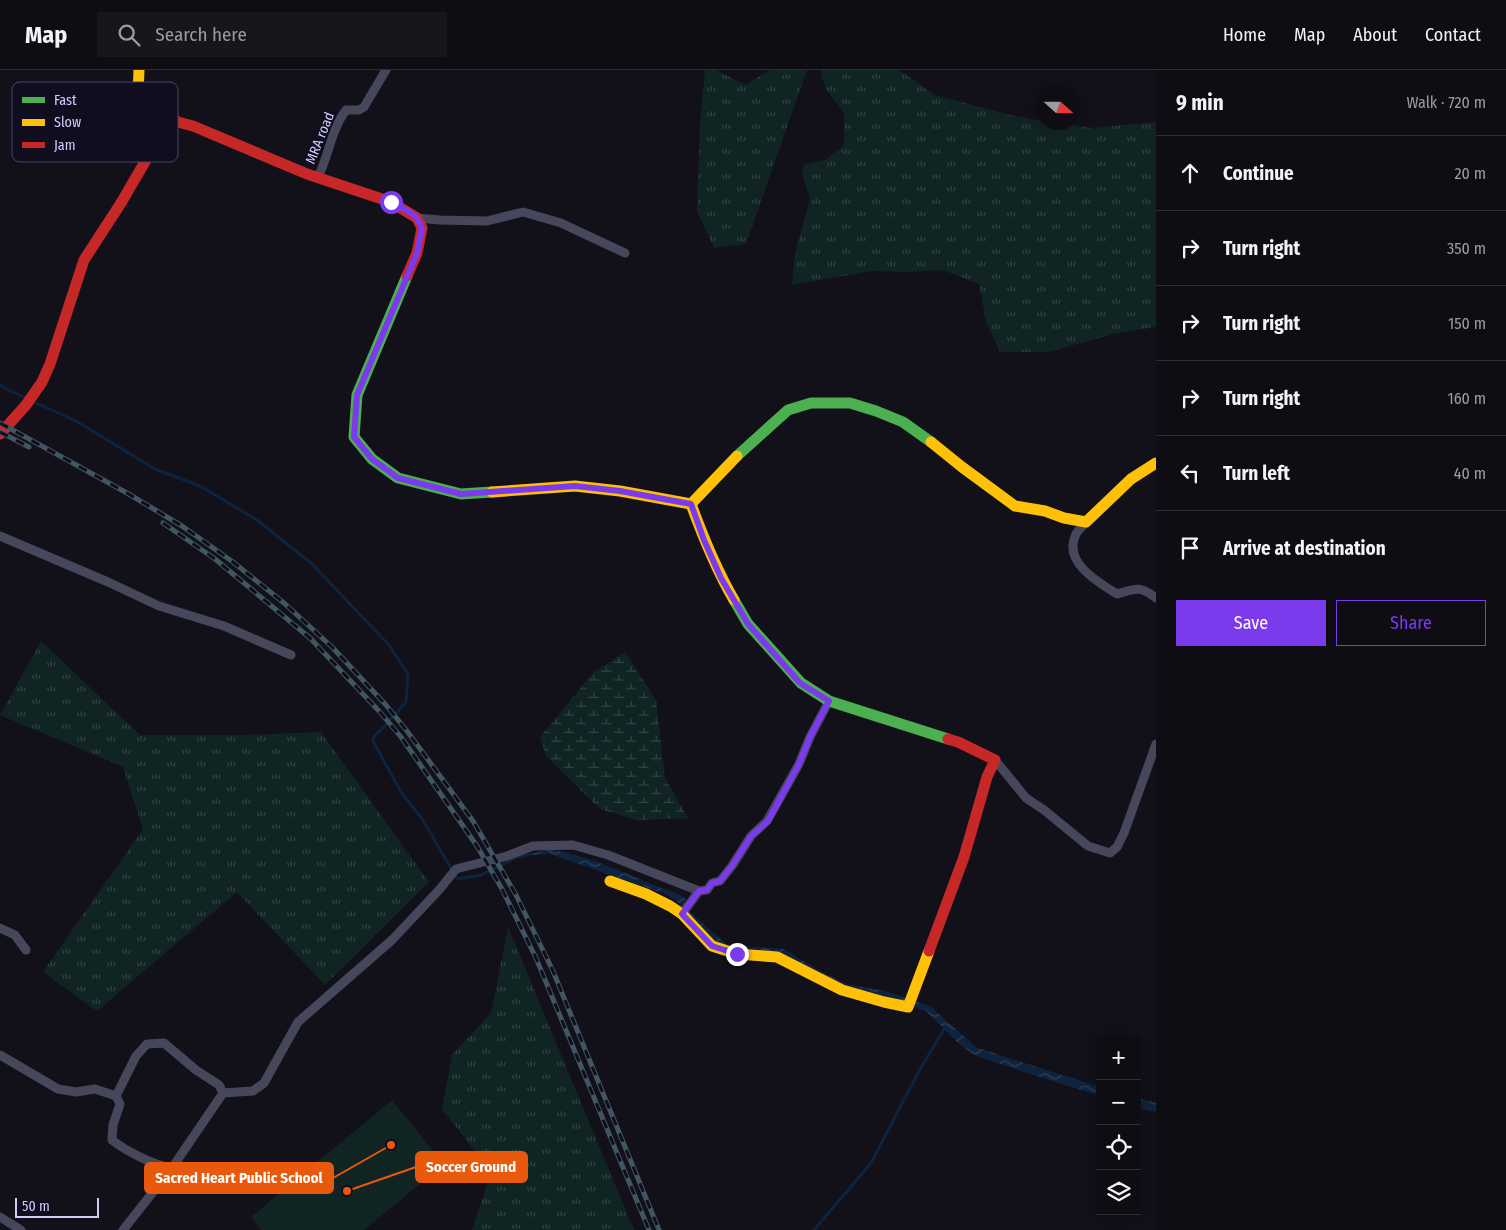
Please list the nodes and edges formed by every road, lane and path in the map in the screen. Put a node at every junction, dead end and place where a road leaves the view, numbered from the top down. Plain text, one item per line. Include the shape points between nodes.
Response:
1 (386, 70) edge
2 (178, 122) edge
3 (145, 162) edge
4 (318, 178) junction
5 (417, 218) junction
6 (624, 253) dead end
7 (0, 434) edge
8 (1156, 464) edge
9 (691, 504) junction
10 (1086, 522) junction
11 (0, 536) edge
12 (1156, 598) edge
13 (291, 655) dead end
14 (829, 701) junction
15 (1156, 744) edge
16 (995, 760) junction
17 (610, 881) dead end
18 (699, 891) junction
19 (682, 914) junction
20 (0, 928) edge
21 (26, 950) dead end
22 (0, 1055) edge
23 (223, 1093) junction
24 (116, 1096) junction
25 (172, 1168) junction
26 (0, 1217) edge
27 (21, 1230) edge
28 (123, 1230) edge

1 - 4 street, MRA road via 364,107 346,110 340,117
2 - 4 street
3 - 7 street via 84,260 42,382
4 - 5 street via 391,202
5 - 6 street via 487,221 523,212 560,223
5 - 9 street via 422,228 417,253 357,395 354,437 372,459 398,478 461,494 575,486
8 - 10 street via 1130,479
9 - 10 street via 745,448 788,410 811,403 850,403 903,422 1015,506 1045,510
9 - 14 street via 721,578 748,624 800,683
10 - 12 street via 1076,534 1073,546 1079,564 1095,580 1117,594 1136,588
11 - 13 street via 159,606 224,626
14 - 16 street via 958,742
14 - 18 street via 768,821 751,836 720,881 712,883 707,890
15 - 16 street via 1124,833 1110,853 1088,846 1026,798
16 - 19 street via 964,857 908,1007 842,990 777,957 737,954 712,946
17 - 19 street via 646,894
18 - 19 street
18 - 23 street via 608,855 573,846 532,846 456,869 392,940 298,1022 264,1083 253,1091
20 - 21 street via 15,935
22 - 24 street via 58,1089 76,1092 95,1089
23 - 24 street via 219,1085 164,1043 147,1044 136,1056
23 - 25 street
24 - 25 street via 120,1104 112,1140 122,1148
25 - 28 street
26 - 27 street

